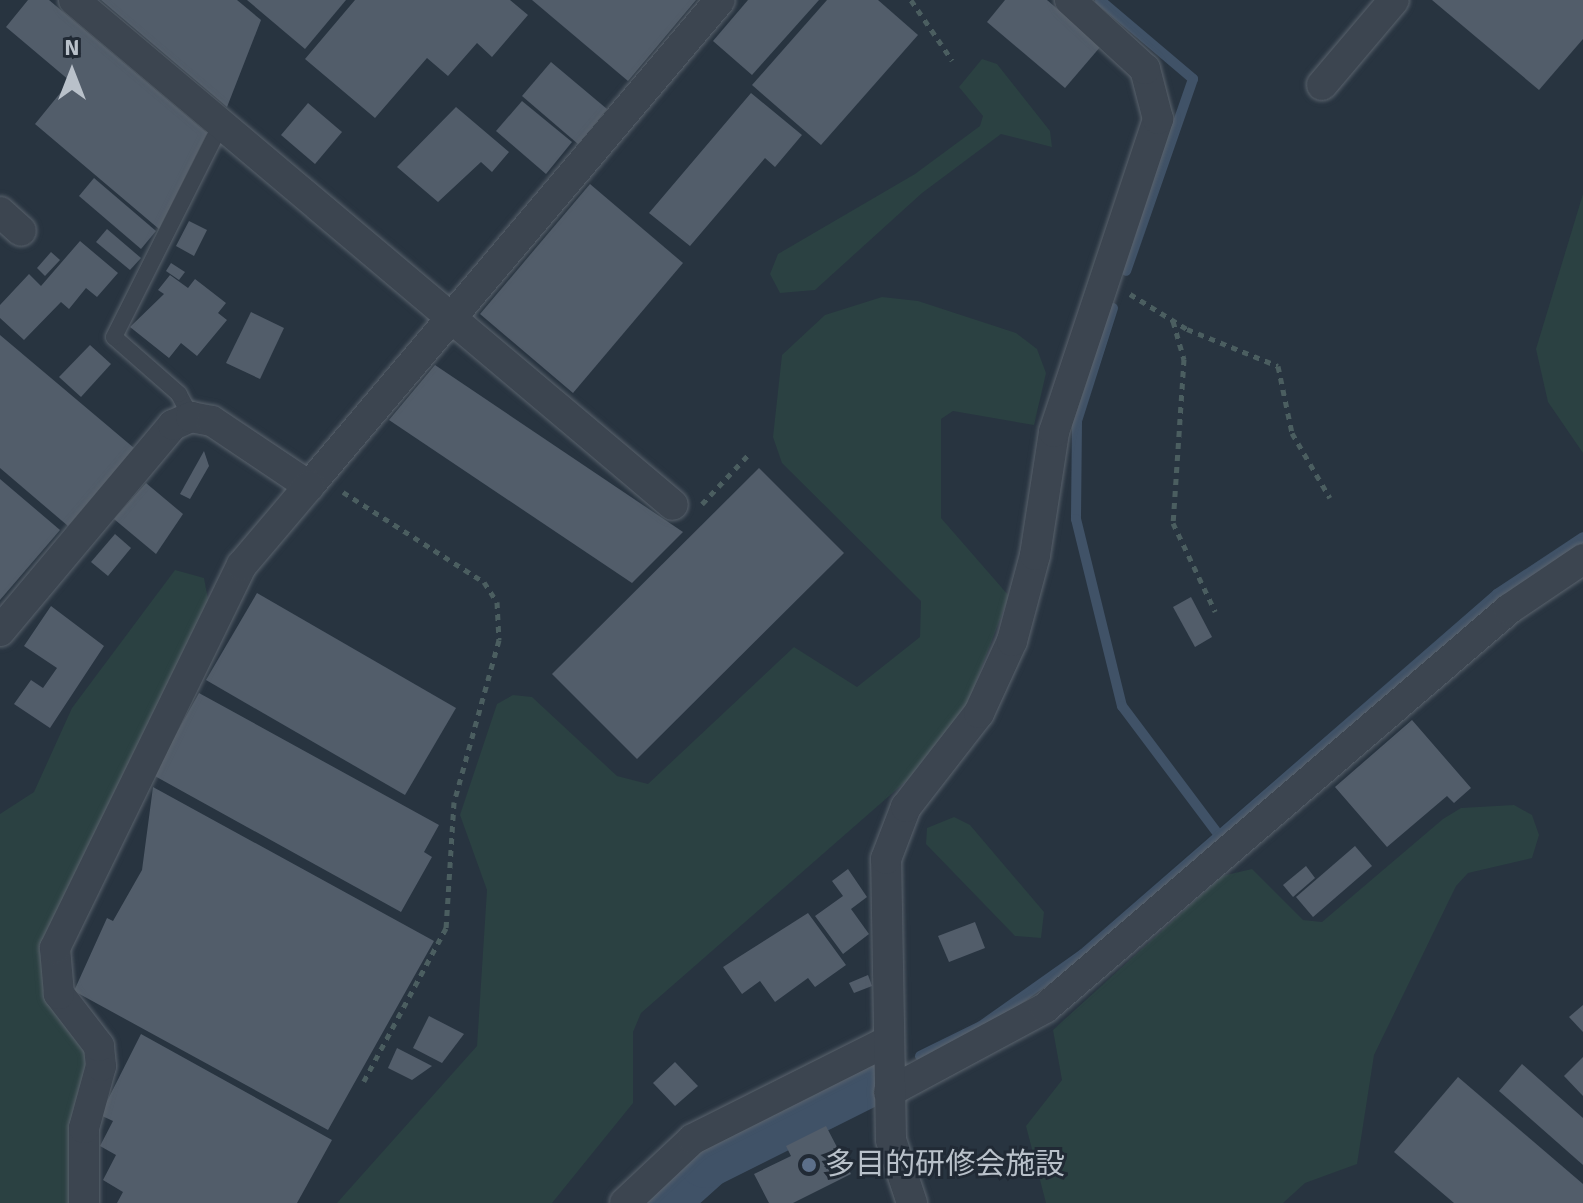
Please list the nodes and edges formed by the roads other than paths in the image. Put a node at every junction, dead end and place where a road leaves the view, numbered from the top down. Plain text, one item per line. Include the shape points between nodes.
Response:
1 (74, 0) edge
2 (720, 0) edge
3 (1070, 0) edge
4 (1394, 0) edge
5 (1322, 85) dead end
6 (221, 124) junction
7 (451, 318) junction
8 (191, 417) junction
9 (314, 481) junction
10 (673, 505) road end
11 (1583, 559) edge
12 (0, 631) edge
13 (888, 1041) junction
14 (889, 1092) junction
15 (84, 1203) edge
16 (625, 1203) edge
17 (912, 1203) edge

1 - 6 street
2 - 7 street
3 - 13 street via 1128,49 1156,93 1152,145 1054,432 1035,555 998,678 893,832 886,859
4 - 5 street
6 - 7 street
6 - 8 lane via 114,337 179,394
7 - 9 street
7 - 10 street
8 - 9 street via 212,421
8 - 12 street via 173,425
9 - 15 street via 242,565 55,948 59,994 89,1029 101,1066 84,1128
11 - 14 street via 1509,609 1056,1000 991,1043
13 - 14 street
13 - 16 street via 693,1139
14 - 17 street via 894,1152

